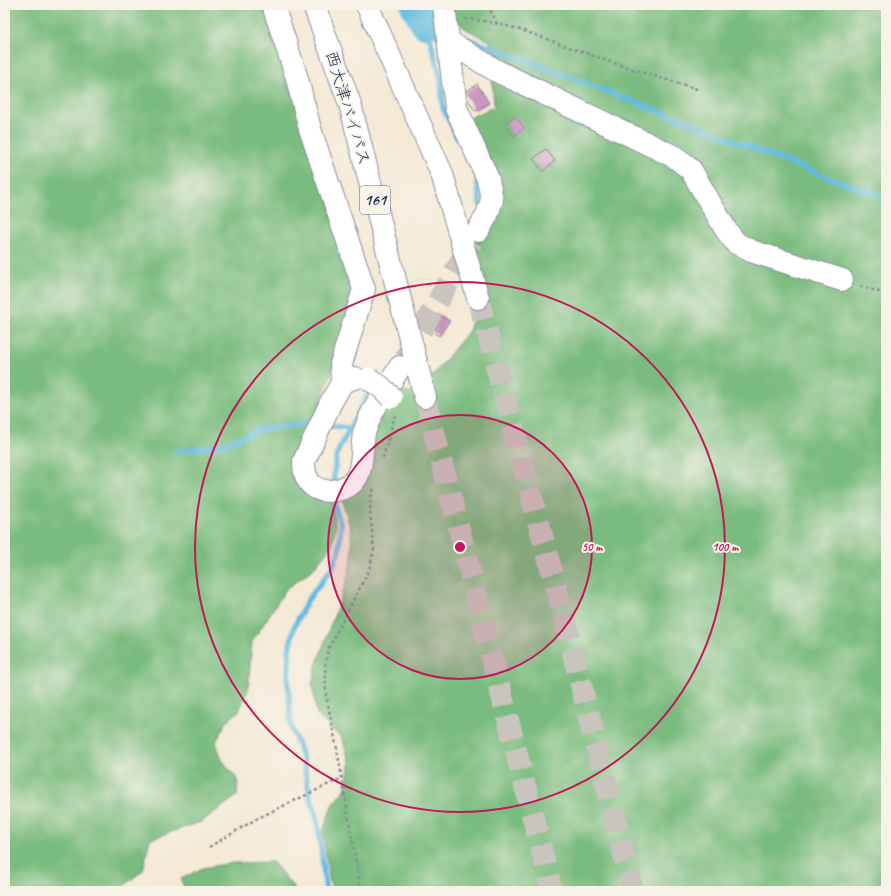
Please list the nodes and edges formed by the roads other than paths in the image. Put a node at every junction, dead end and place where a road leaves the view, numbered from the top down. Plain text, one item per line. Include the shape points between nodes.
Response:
1 (273, 5) edge
2 (314, 5) edge
3 (366, 5) edge
4 (447, 26) edge
5 (742, 226) dead end
6 (478, 231) tunnel mouth
7 (802, 267) junction
8 (842, 280) road end
9 (478, 298) tunnel mouth
10 (400, 367) tunnel mouth
11 (342, 383) junction
12 (391, 397) road end
13 (425, 397) tunnel mouth

1 - 11 main road via 296,75 310,129 364,289 341,364
2 - 13 main road, 西大津バイパス / 161 via 350,104
3 - 9 main road via 442,174
4 - 6 main road via 456,108 488,180 492,200
4 - 7 main road via 495,70 675,157 691,170 736,243 751,251
5 - 7 main road via 751,238 795,254
7 - 8 main road
10 - 11 main road via 373,410 364,432 361,470 353,483 328,492 314,487 307,479 304,461
11 - 12 main road, bridge via 353,378 369,379

